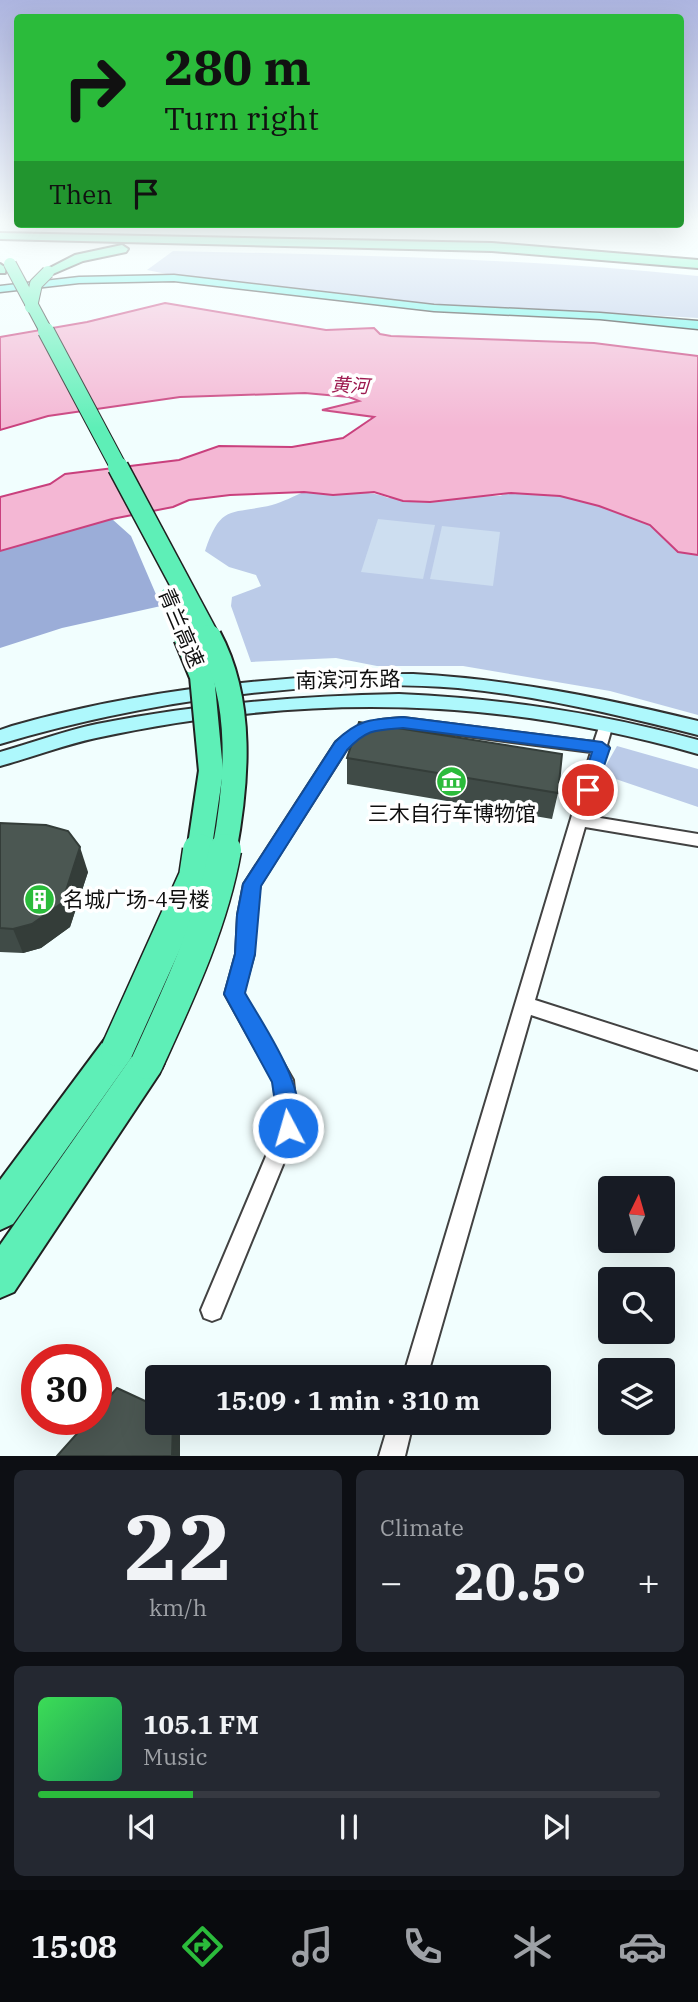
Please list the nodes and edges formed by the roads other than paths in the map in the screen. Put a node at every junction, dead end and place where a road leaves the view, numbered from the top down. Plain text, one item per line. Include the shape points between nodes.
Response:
1 (16, 292) edge
2 (22, 292) edge
3 (34, 292) edge
4 (43, 292) edge
5 (231, 292) edge
6 (294, 292) edge
7 (0, 296) edge
8 (31, 307) junction
9 (698, 325) edge
10 (698, 331) edge
11 (606, 724) junction
12 (698, 728) edge
13 (0, 737) edge
14 (698, 747) edge
15 (602, 748) junction
16 (0, 759) edge
17 (579, 820) junction
18 (698, 840) edge
19 (523, 1004) junction
20 (132, 1056) junction
21 (698, 1061) edge
22 (0, 1211) edge
23 (0, 1278) edge
24 (212, 1310) dead end
25 (418, 1365) edge
26 (398, 1435) edge
27 (392, 1456) edge

1 - 20 highway, 青兰高速, bridge via 60,391 179,614 202,676 211,771 195,877
2 - 8 highway, 青兰高速, bridge
3 - 8 highway, bridge
4 - 7 main road
5 - 10 main road via 418,314
6 - 9 main road via 407,306
8 - 20 highway, 青兰高速, bridge via 215,648 228,684 236,755 220,878 198,944
11 - 14 main road, 南滨河东路
11 - 15 street
11 - 16 main road, 南滨河东路 via 464,705 285,704 96,732
12 - 13 main road, 南滨河东路 via 498,686 352,680 215,692 92,713
15 - 17 street
15 - 24 street via 403,723 372,724 356,730 341,746 252,884 245,954 234,994 283,1080 288,1128
17 - 18 street
17 - 19 street
19 - 21 street
19 - 25 street
20 - 22 highway
20 - 23 highway
26 - 27 street

